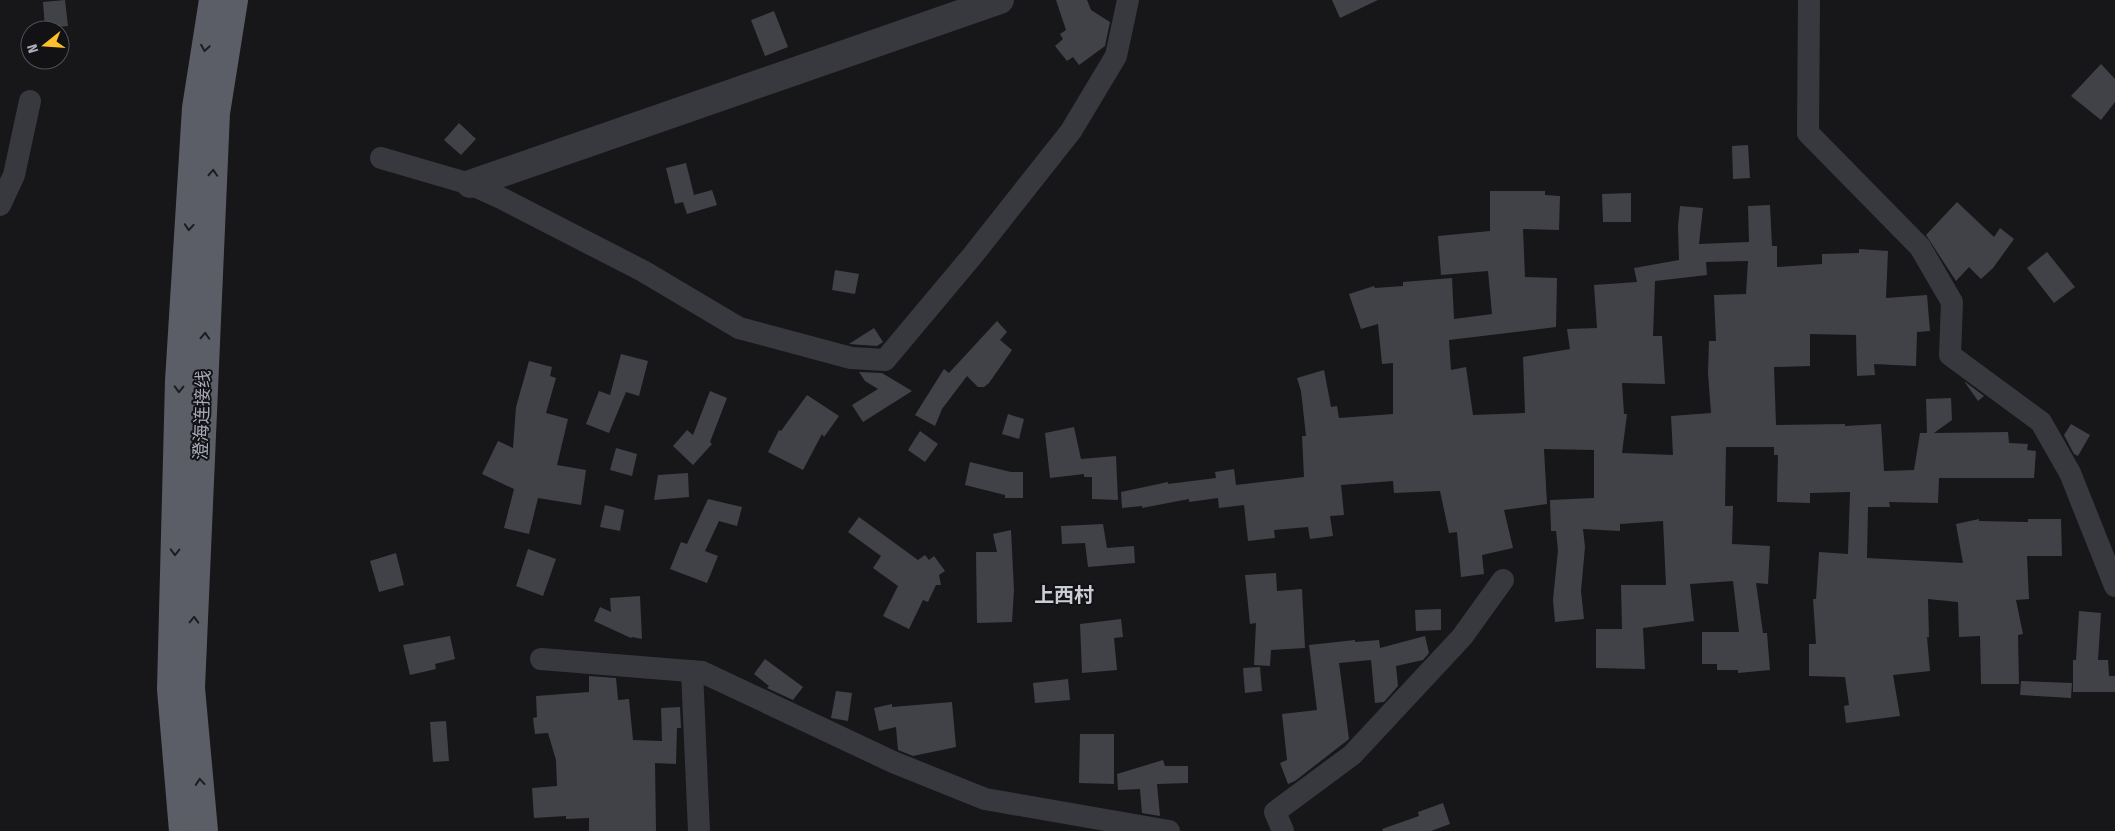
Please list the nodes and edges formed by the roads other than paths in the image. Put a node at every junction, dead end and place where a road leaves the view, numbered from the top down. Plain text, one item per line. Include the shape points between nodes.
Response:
1 (212, 0) edge
2 (234, 0) edge
3 (1000, 0) edge
4 (1128, 0) edge
5 (1808, 0) edge
6 (30, 101) dead end
7 (381, 158) dead end
8 (470, 184) junction
9 (0, 205) edge
10 (1503, 580) dead end
11 (2115, 586) edge
12 (541, 659) dead end
13 (692, 671) junction
14 (183, 831) edge
15 (204, 831) edge
16 (699, 831) edge
17 (1169, 831) edge
18 (1283, 831) edge

1 -> 14 highway, 澄海连接线 via 196,108 179,381 172,689
15 -> 2 highway, 澄海连接线 via 191,688 216,113
3 - 8 street
4 - 8 street via 1116,56 1071,131 885,360 851,358 739,328 643,271
5 - 11 street via 1808,133 1920,247 1952,302 1950,355 2041,422 2070,473
6 - 9 street via 14,175
7 - 8 street
10 - 18 street via 1462,637 1352,755 1275,812
12 - 13 street
13 - 16 street
13 - 17 street via 702,672 893,762 985,799

